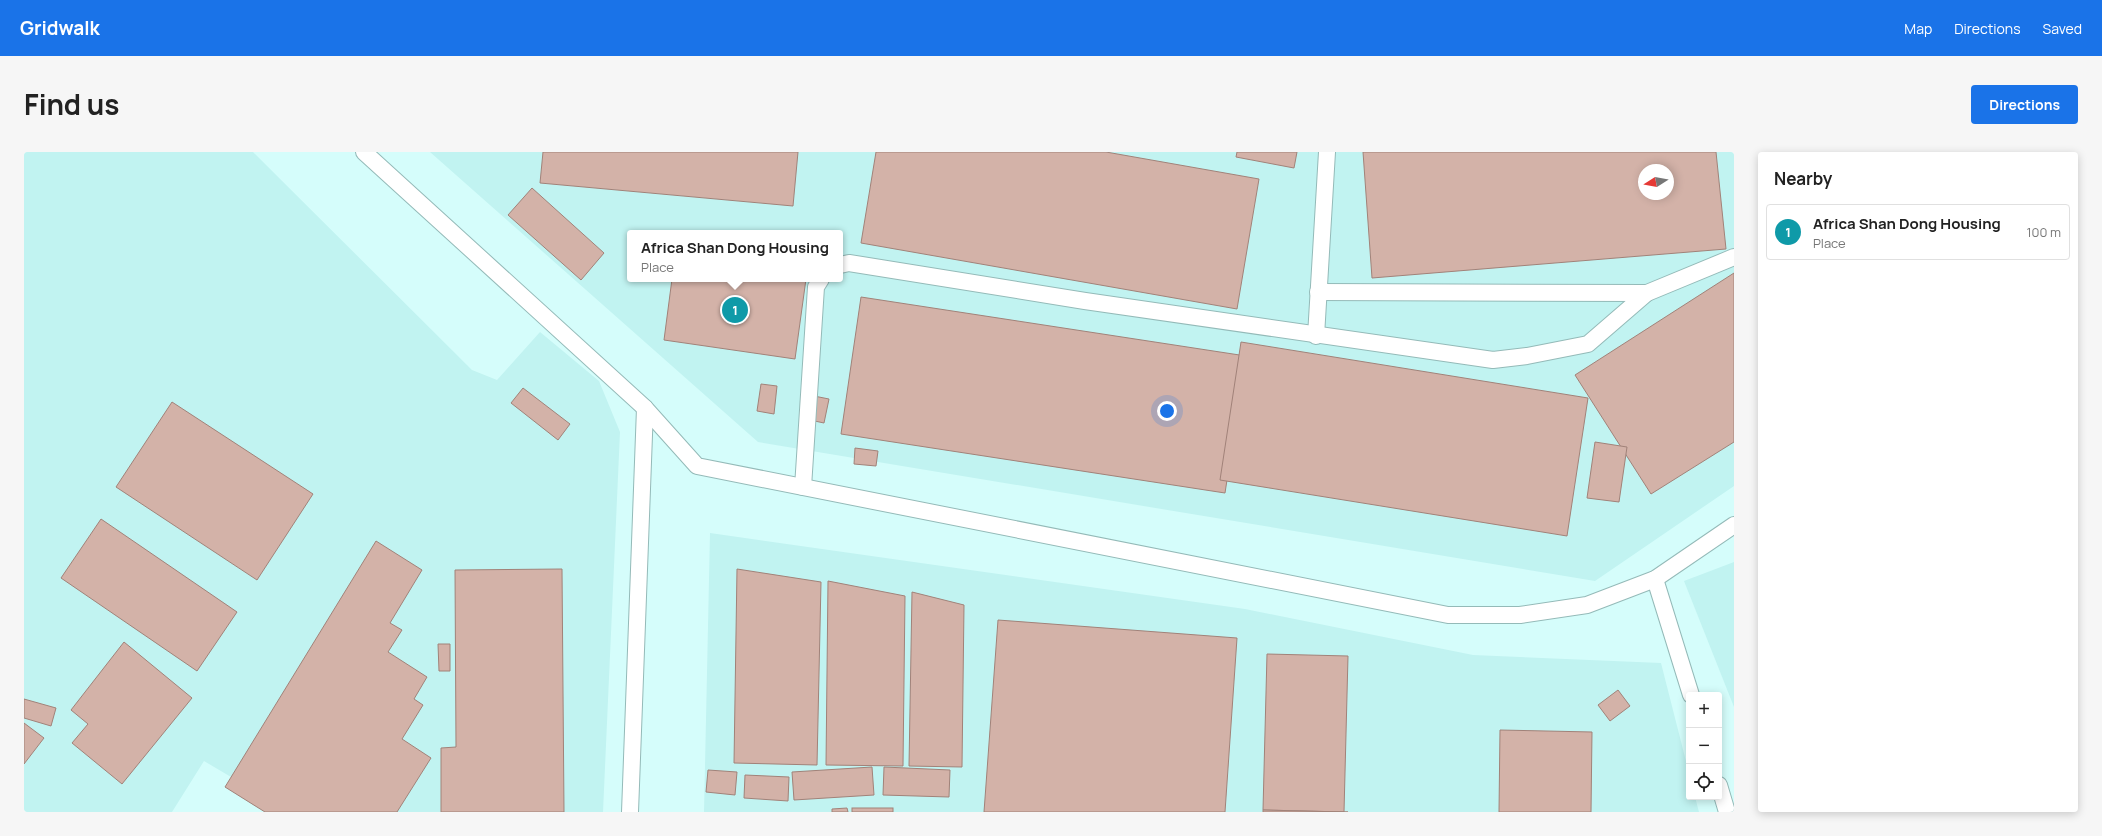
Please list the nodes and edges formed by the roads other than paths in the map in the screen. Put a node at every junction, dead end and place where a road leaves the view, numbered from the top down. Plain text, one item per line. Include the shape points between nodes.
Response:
1 (364, 152) edge
2 (1327, 152) edge
3 (1734, 257) edge
4 (843, 264) edge
5 (819, 282) edge
6 (1318, 292) junction
7 (1647, 294) junction
8 (1316, 336) junction
9 (645, 408) junction
10 (803, 487) junction
11 (1734, 525) edge
12 (1655, 579) junction
13 (1690, 692) edge
14 (1722, 795) edge
15 (630, 812) edge
16 (1727, 812) edge

1 - 9 lane
2 - 6 lane
3 - 7 lane
4 - 8 lane via 849,263
5 - 10 lane via 816,287
6 - 7 lane
6 - 8 lane
7 - 8 lane via 1588,344 1527,356 1493,360
9 - 10 lane via 697,466
9 - 15 lane
10 - 12 lane via 1448,615 1520,614 1587,605
11 - 12 lane
12 - 13 lane
14 - 16 lane

